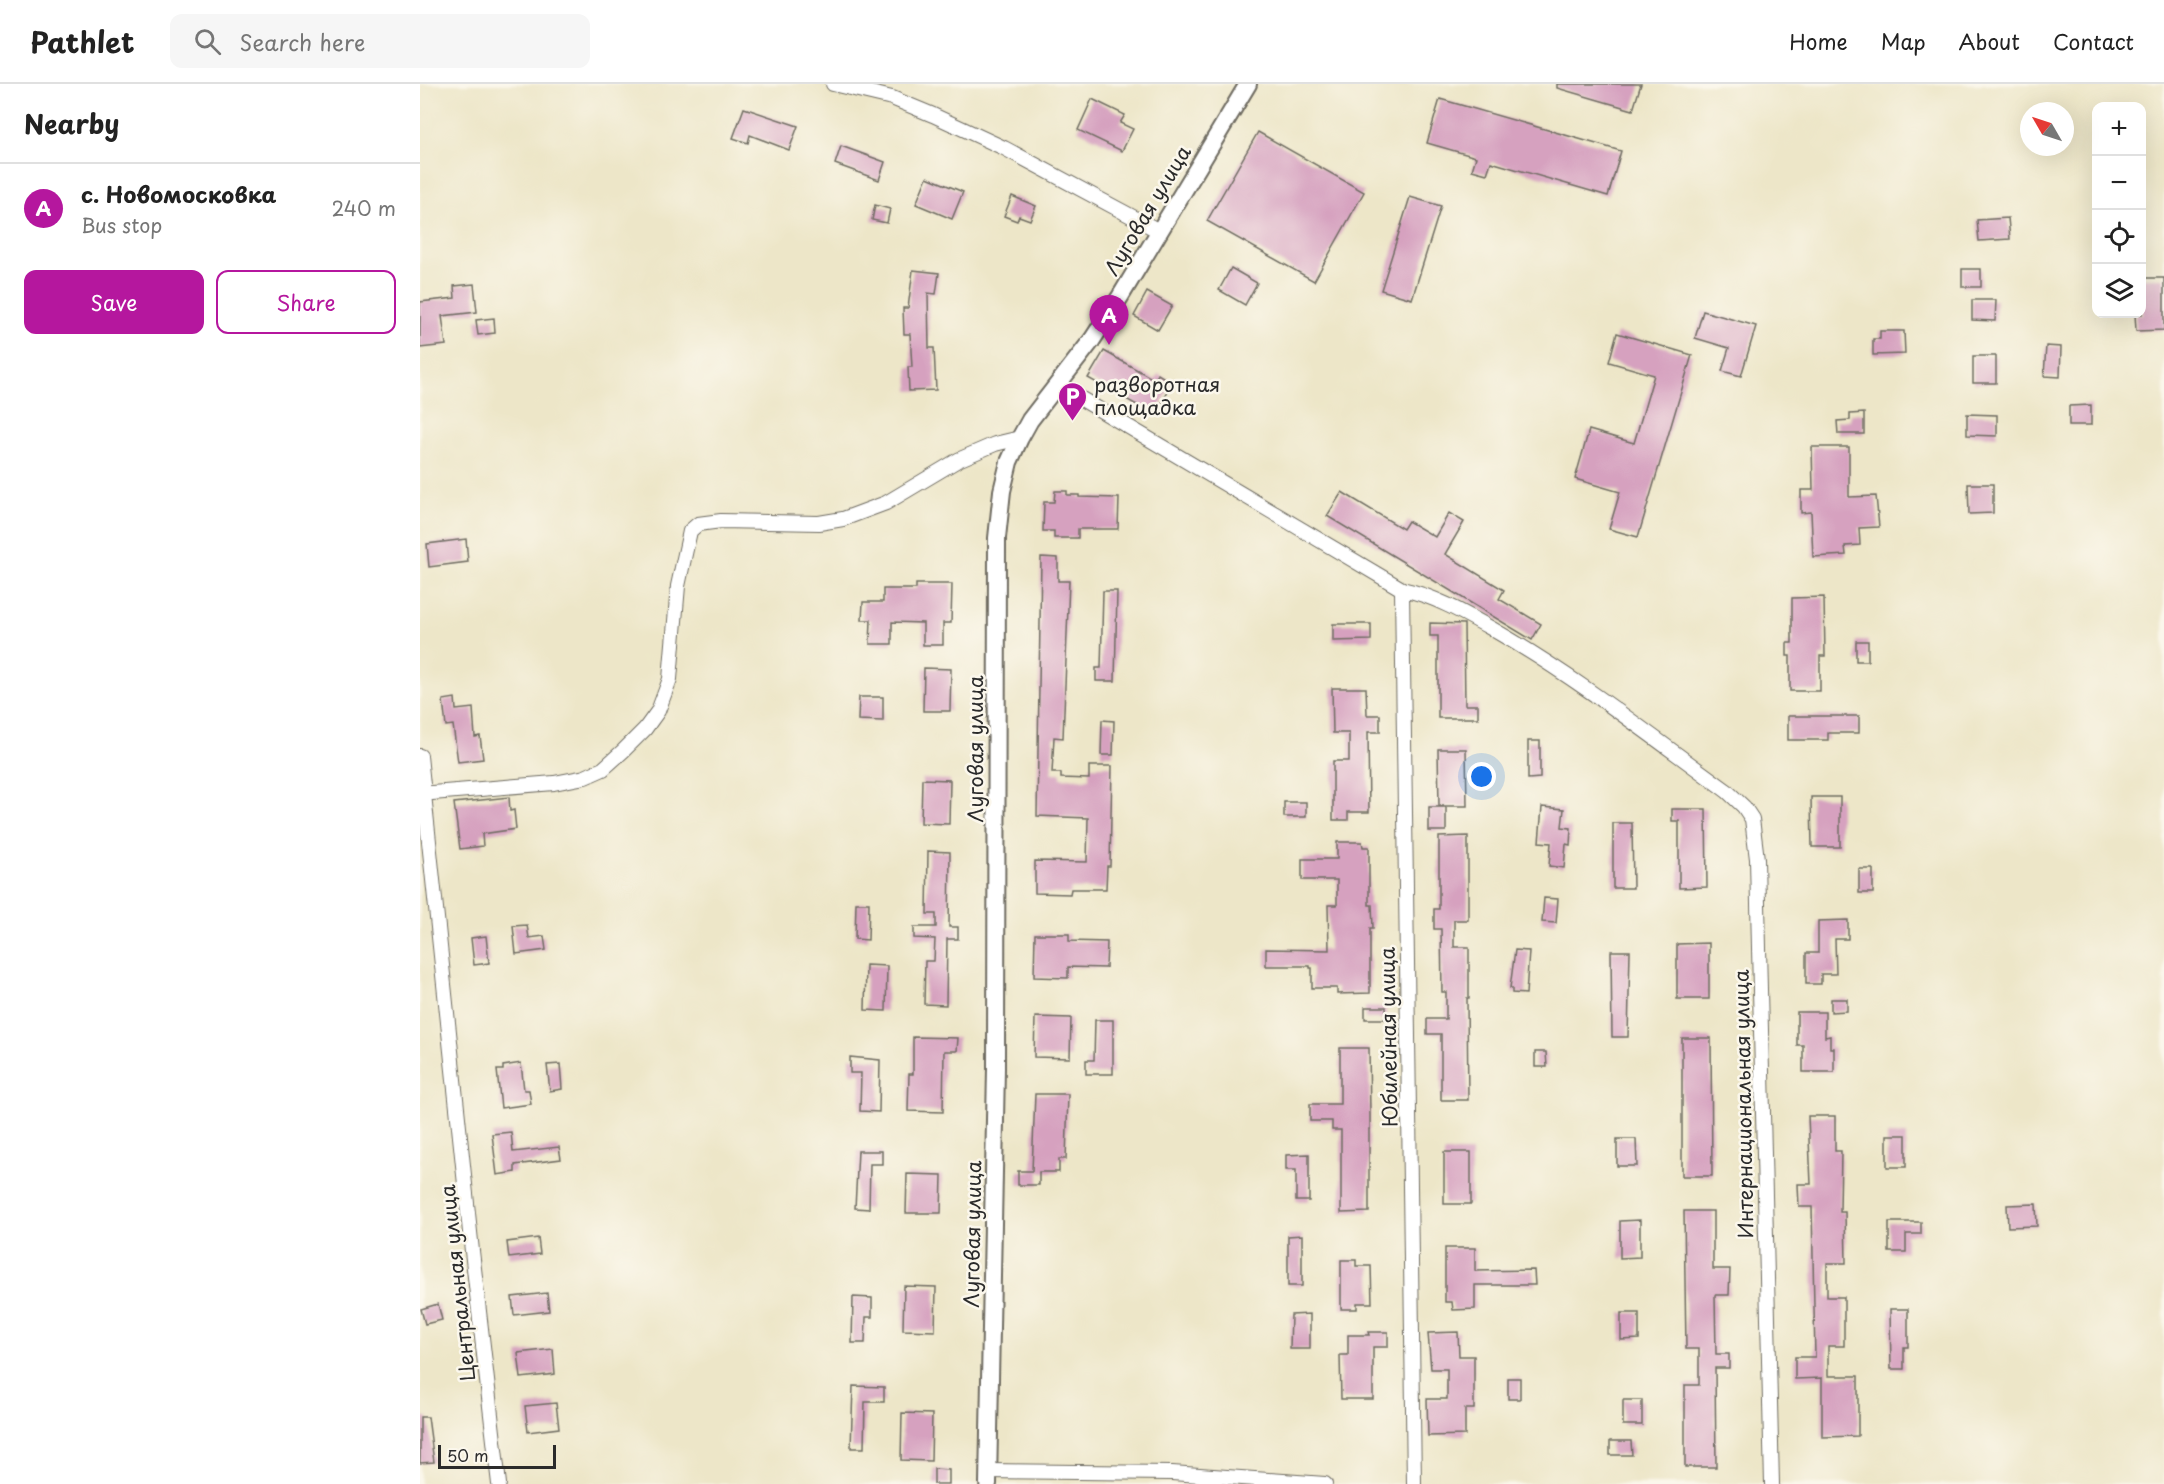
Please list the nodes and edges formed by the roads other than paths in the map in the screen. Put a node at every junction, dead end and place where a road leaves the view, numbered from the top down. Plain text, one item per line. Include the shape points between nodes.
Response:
1 (833, 84) edge
2 (1248, 84) edge
3 (1159, 231) junction
4 (1058, 385) junction
5 (1020, 438) junction
6 (1402, 589) junction
7 (420, 756) edge
8 (422, 794) edge
9 (988, 1478) edge
10 (500, 1484) edge
11 (1325, 1484) edge
12 (1414, 1484) edge
13 (1772, 1484) edge

1 - 3 street via 892,99 933,115 1004,148
2 - 3 street, Луговая улица
3 - 4 street, Луговая улица via 1092,340
4 - 5 street, Луговая улица
4 - 6 street, Интернациональная улица
5 - 8 street via 994,444 958,460 886,503 843,519 819,523 698,524 690,531 678,586 670,679 658,711 623,751 603,769 585,777
5 - 9 street, Луговая улица via 1002,491 996,538 996,1068
6 - 12 street, Юбилейная улица
6 - 13 street, Интернациональная улица via 1423,593 1525,648 1727,791 1752,819 1757,860
7 - 8 street, Центральная улица
8 - 10 street, Центральная улица
9 - 11 street via 1172,1473

